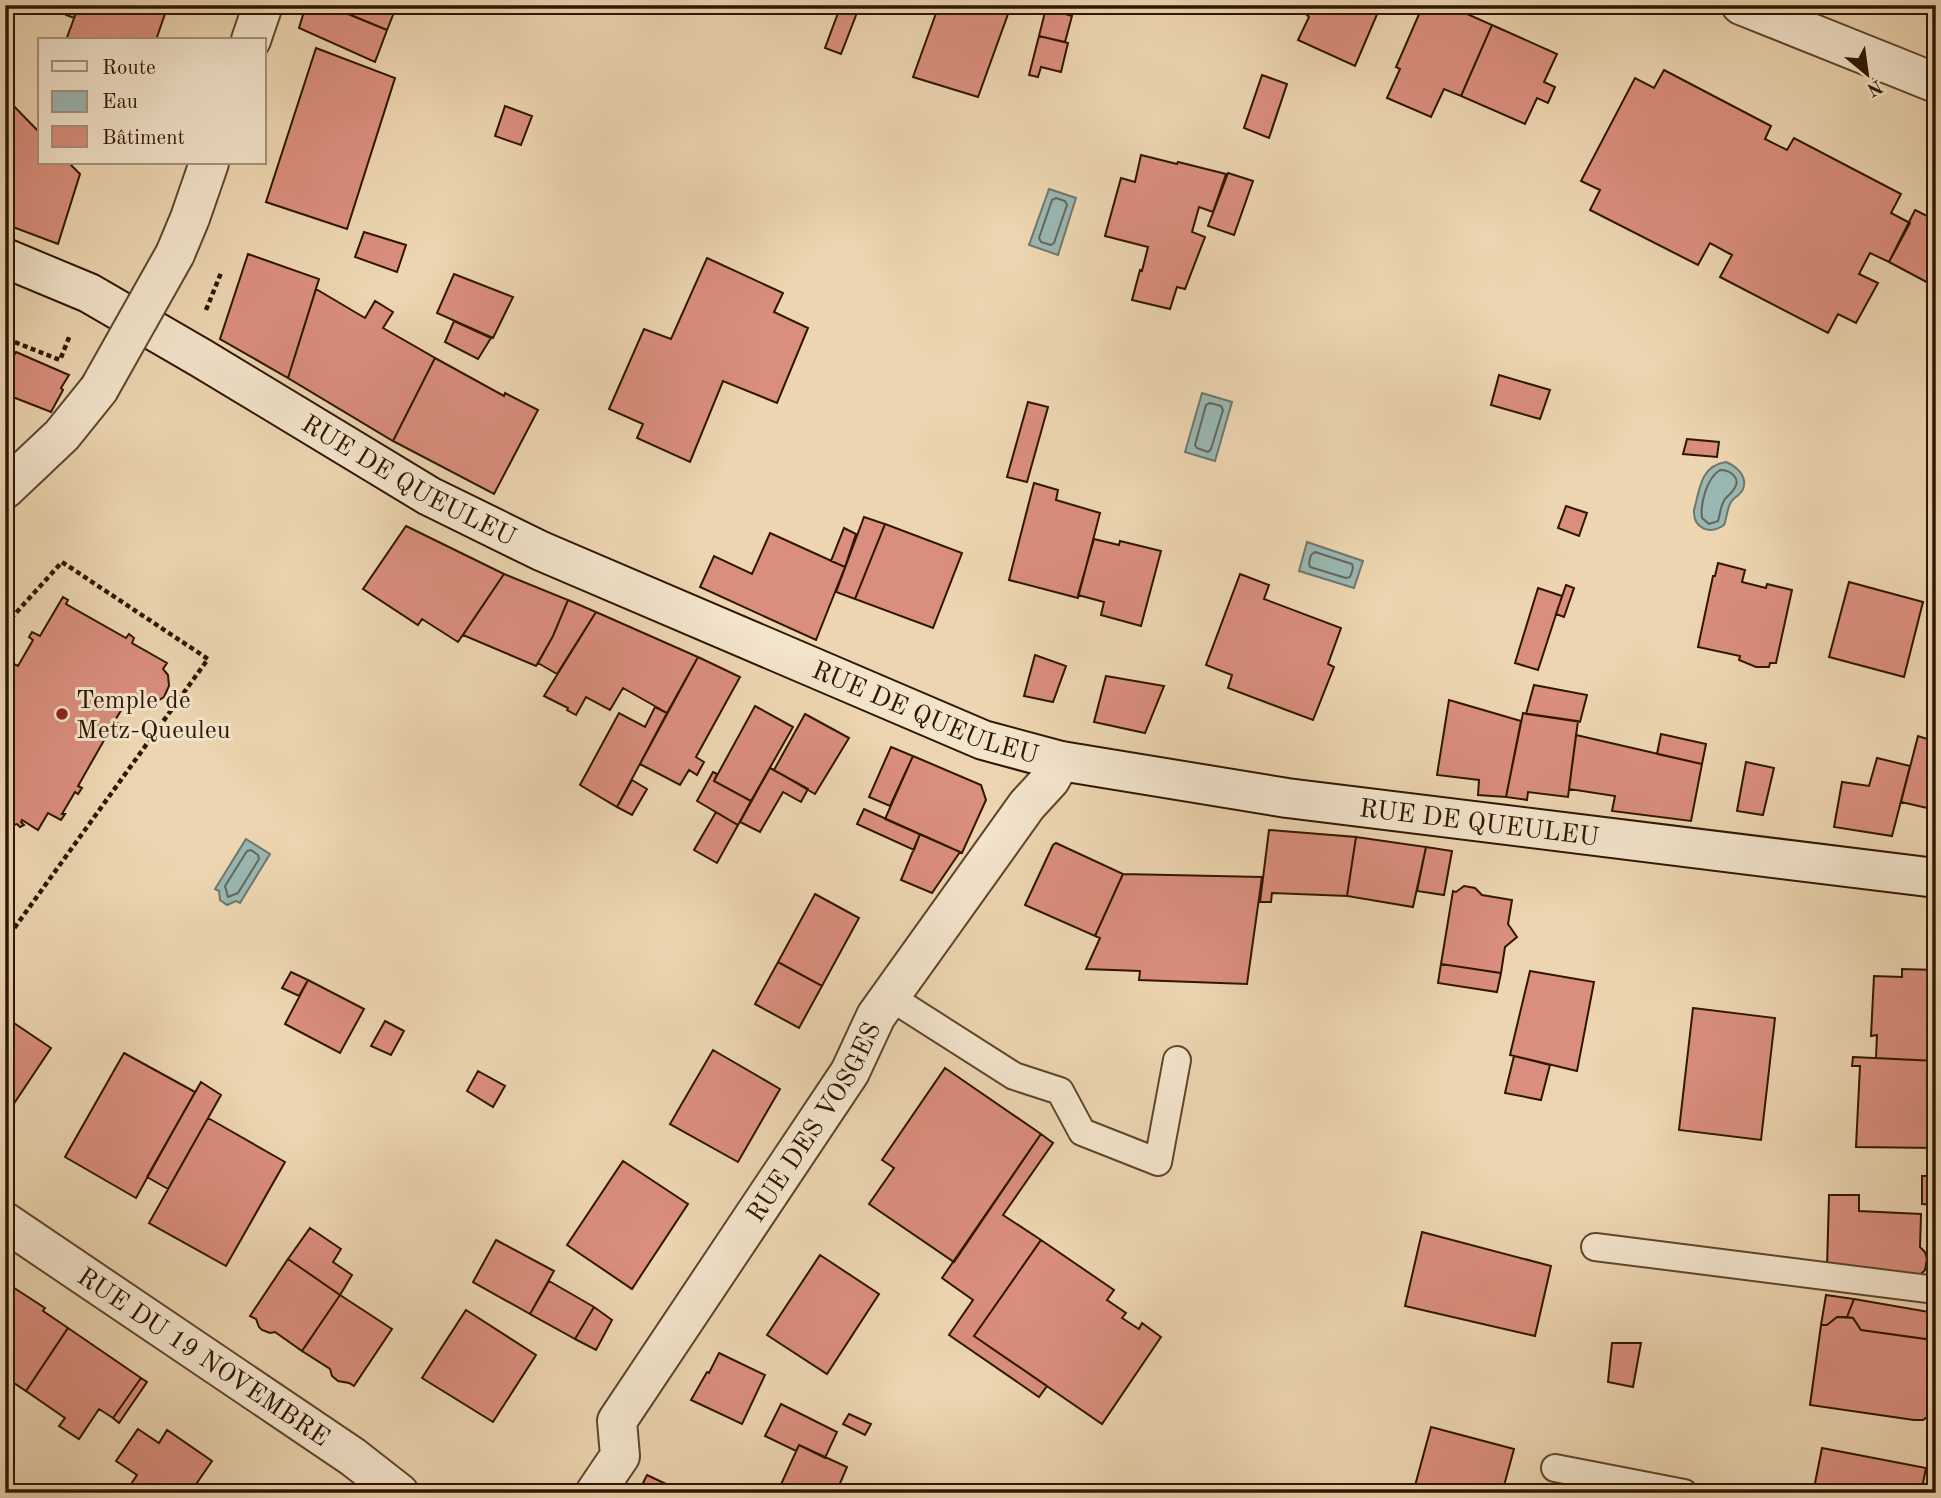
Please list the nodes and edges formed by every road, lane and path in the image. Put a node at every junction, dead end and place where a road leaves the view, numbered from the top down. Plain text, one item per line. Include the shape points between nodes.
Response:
1 (263, 5) edge
2 (1741, 5) edge
3 (252, 38) edge
4 (1936, 83) edge
5 (209, 164) edge
6 (5, 258) edge
7 (225, 264) dead end
8 (204, 314) dead end
9 (5, 353) edge
10 (60, 360) dead end
11 (9, 478) edge
12 (5, 625) edge
13 (1061, 761) junction
14 (1936, 878) edge
15 (5, 941) edge
16 (890, 997) junction
17 (1177, 1060) dead end
18 (5, 1222) edge
19 (1595, 1247) dead end
20 (1936, 1290) edge
21 (1555, 1468) dead end
22 (399, 1493) edge
23 (595, 1493) edge
24 (1684, 1493) edge

1 - 3 street
2 - 4 street
5 - 11 street, bridge via 175,254 99,389 62,435
6 - 13 street, RUE DE QUEULEU via 89,293 429,496 541,551 983,740
7 - 8 path
9 - 10 path via 12,341
12 - 15 path via 62,562 208,659
13 - 14 street, RUE DE QUEULEU via 1287,798
13 - 16 street, RUE DES VOSGES
16 - 17 lane via 1014,1076 1060,1091 1082,1132 1158,1162
16 - 23 street, RUE DES VOSGES via 850,1072 617,1421 620,1456
18 - 22 street, RUE DU 19 NOVEMBRE via 353,1457
19 - 20 lane
21 - 24 lane

